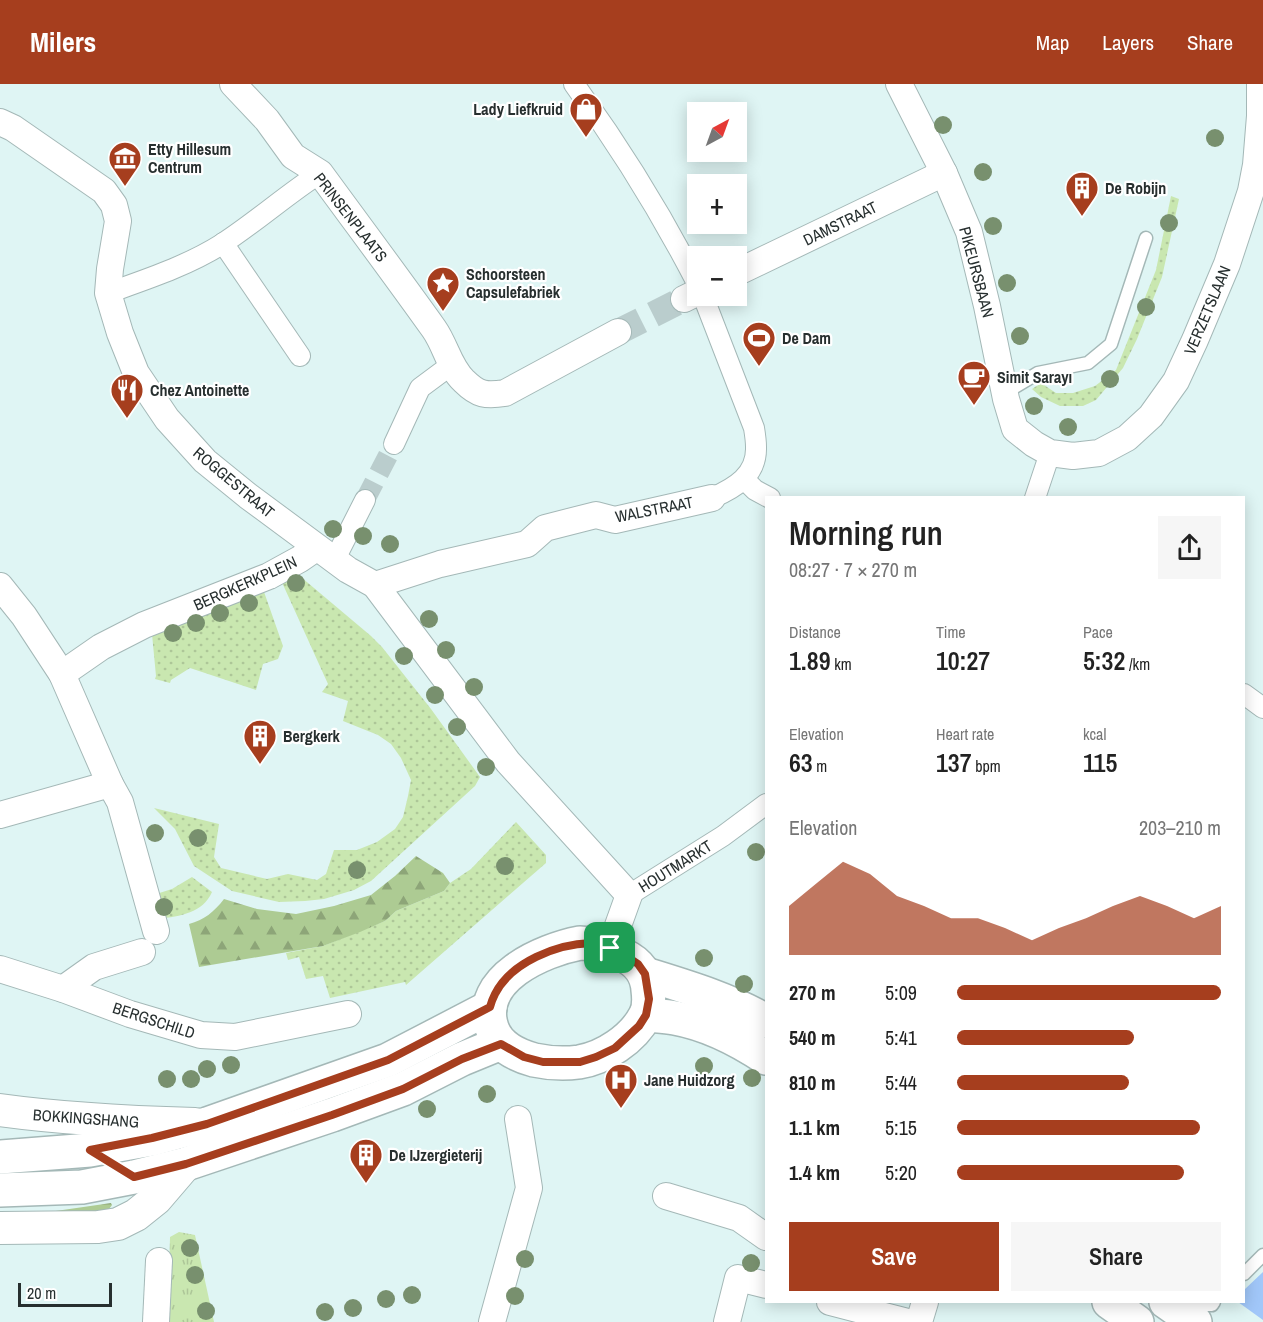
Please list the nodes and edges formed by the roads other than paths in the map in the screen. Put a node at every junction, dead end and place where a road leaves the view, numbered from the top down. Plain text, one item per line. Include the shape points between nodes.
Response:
1 (233, 84) edge
2 (574, 84) edge
3 (898, 84) edge
4 (1260, 84) edge
5 (0, 122) edge
6 (1259, 169) edge
7 (320, 173) junction
8 (944, 173) junction
9 (1146, 238) dead end
10 (223, 243) junction
11 (687, 268) edge
12 (747, 268) edge
13 (108, 293) junction
14 (701, 306) edge
15 (618, 332) tunnel mouth
16 (300, 356) dead end
17 (451, 365) junction
18 (1005, 393) junction
19 (394, 444) tunnel mouth
20 (1050, 453) junction
21 (744, 479) junction
22 (766, 496) edge
23 (1036, 496) edge
24 (712, 498) joint
25 (366, 500) tunnel mouth
26 (325, 554) junction
27 (375, 585) junction
28 (0, 586) edge
29 (62, 674) junction
30 (1245, 695) edge
31 (1263, 708) edge
32 (110, 784) junction
33 (765, 805) edge
34 (0, 815) edge
35 (629, 895) junction
36 (156, 931) dead end
37 (610, 948) junction
38 (142, 952) dead end
39 (0, 969) edge
40 (645, 974) junction
41 (63, 989) junction
42 (490, 1007) junction
43 (348, 1014) dead end
44 (646, 1015) junction
45 (765, 1020) edge
46 (501, 1044) junction
47 (765, 1057) edge
48 (0, 1110) edge
49 (518, 1119) dead end
50 (0, 1123) edge
51 (207, 1124) junction
52 (90, 1150) junction
53 (4, 1164) edge
54 (186, 1164) junction
55 (134, 1177) junction
56 (0, 1190) edge
57 (666, 1196) dead end
58 (136, 1215) junction
59 (0, 1228) edge
60 (765, 1236) edge
61 (1263, 1256) edge
62 (159, 1261) dead end
63 (1245, 1273) edge
64 (765, 1285) edge
65 (834, 1303) edge
66 (925, 1303) edge
67 (1110, 1303) edge
68 (1213, 1303) edge
69 (1177, 1310) edge
70 (156, 1322) edge
71 (492, 1322) edge
72 (727, 1322) edge
73 (908, 1322) edge
74 (919, 1322) edge
75 (1137, 1322) edge

1 - 7 street, PRINSENPLAATS via 267,120 293,156
2 - 11 street via 643,188
3 - 8 street, PIKEURSBAAN
4 - 6 street, VERZETSLAAN
5 - 13 street, ROGGESTRAAT via 104,191 114,205 118,221
6 - 20 street, VERZETSLAAN via 1227,264 1195,340 1176,381 1151,416 1126,438 1099,453
7 - 10 street
7 - 17 street, PRINSENPLAATS via 437,333
8 - 12 street, DAMSTRAAT
8 - 18 street, PIKEURSBAAN via 969,232
9 - 18 lane via 1111,344 1088,363 1038,374
10 - 13 street via 186,264
10 - 16 street
13 - 26 street, ROGGESTRAAT via 136,374 166,419 205,461
14 - 21 street via 754,428 754,463
15 - 17 street, PRINSENPLAATS via 505,393 480,393
17 - 19 street via 420,388
18 - 20 street, PIKEURSBAAN via 1015,429
20 - 23 street
21 - 22 street
21 - 24 street, WALSTRAAT
24 - 27 street, WALSTRAAT via 615,520 596,515 545,528 527,544 440,564
25 - 26 street
26 - 27 street
26 - 29 street, BERGKERKPLEIN via 300,559 269,576 144,625 101,646
27 - 35 street via 508,762
28 - 29 street
29 - 32 street
30 - 31 street
32 - 34 street
32 - 36 street via 120,802
33 - 35 street, HOUTMARKT
35 - 37 street, HOUTMARKT
37 - 40 main road via 638,964
37 - 42 main road via 580,944 537,956 502,983
38 - 41 street via 94,968
39 - 41 street, BERGSCHILD
40 - 44 main road via 649,999
40 - 45 main road via 728,1001
41 - 43 street, BERGSCHILD via 201,1035 235,1037
42 - 46 main road via 490,1020
42 - 51 main road via 388,1060
44 - 46 main road via 615,1048 580,1062 543,1062
44 - 47 main road via 703,1026
46 - 54 main road via 403,1089
48 - 51 street, BOKKINGSHANG via 110,1121
49 - 71 street via 529,1188
50 - 53 street via 7,1132
51 - 52 main road
52 - 53 main road
52 - 55 street
54 - 55 main road
54 - 58 street via 156,1199
55 - 56 main road via 82,1187
55 - 58 street via 138,1192
57 - 60 street via 740,1218
58 - 59 street via 118,1224 98,1227
61 - 63 lane
62 - 70 street
64 - 72 street via 738,1278
65 - 73 street
66 - 74 street
67 - 75 main road
68 - 69 lane

